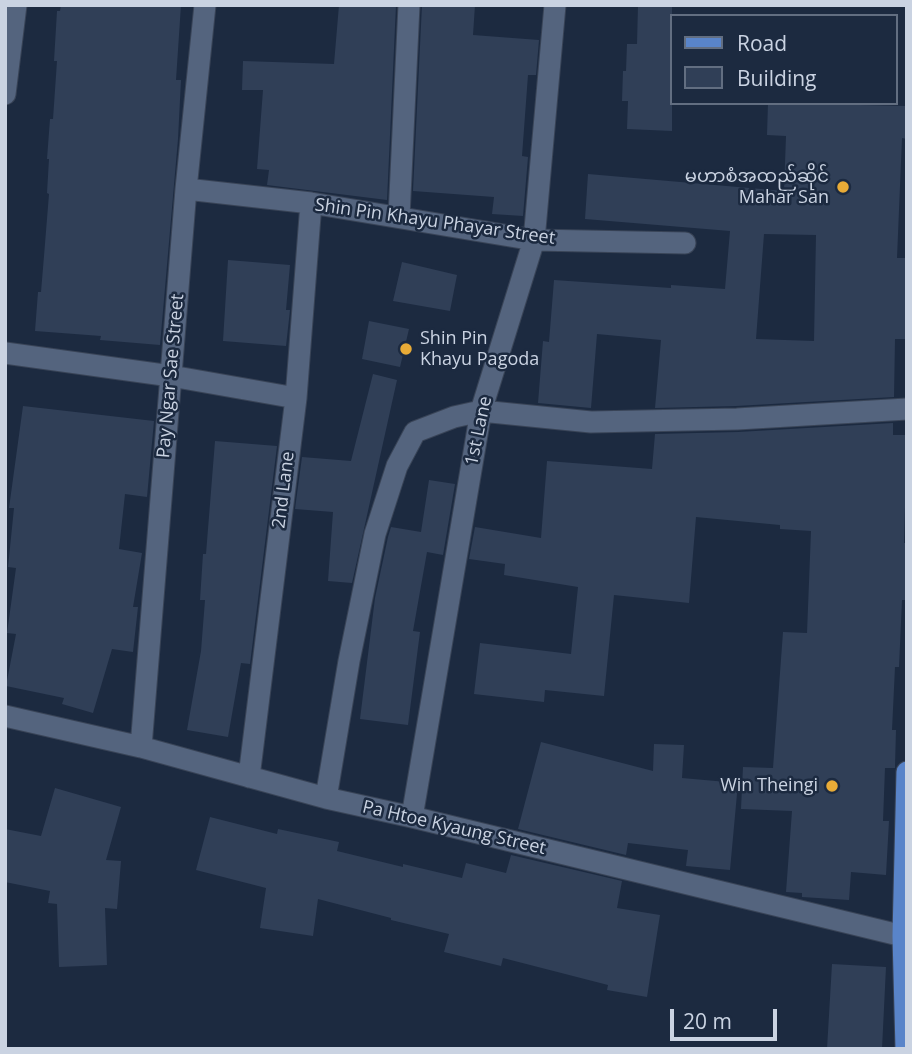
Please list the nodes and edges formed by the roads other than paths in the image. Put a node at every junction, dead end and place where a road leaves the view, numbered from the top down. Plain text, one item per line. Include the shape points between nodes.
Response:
1 (16, 5) edge
2 (205, 5) edge
3 (409, 5) edge
4 (555, 5) edge
5 (5, 94) edge
6 (186, 189) junction
7 (311, 203) junction
8 (399, 218) junction
9 (534, 240) junction
10 (685, 243) dead end
11 (5, 353) edge
12 (171, 376) junction
13 (296, 398) junction
14 (907, 410) edge
15 (481, 411) junction
16 (5, 716) edge
17 (141, 747) junction
18 (907, 772) edge
19 (249, 777) junction
20 (326, 798) junction
21 (412, 817) junction
22 (903, 936) junction
23 (906, 1049) edge

1 - 5 street
2 - 6 street, Pay Ngar Sae Street
3 - 8 street
4 - 9 street, 1st Lane
6 - 7 street, Shin Pin Khayu Phayar Street
6 - 12 street, Pay Ngar Sae Street
7 - 8 street, Shin Pin Khayu Phayar Street
7 - 13 street, 2nd Lane
8 - 9 street, Shin Pin Khayu Phayar Street
9 - 10 street, Shin Pin Khayu Phayar Street
9 - 15 street, 1st Lane
11 - 12 street
12 - 13 street
12 - 17 street, Pay Ngar Sae Street
13 - 19 street, 2nd Lane
14 - 15 street via 591,422
15 - 20 street via 415,432 397,466 375,534
15 - 21 street, 1st Lane
16 - 17 street, Pa Htoe Kyaung Street
17 - 19 street, Pa Htoe Kyaung Street
18 - 22 main road
19 - 20 street, Pa Htoe Kyaung Street
20 - 21 street, Pa Htoe Kyaung Street
21 - 22 street, Pa Htoe Kyaung Street
22 - 23 main road

